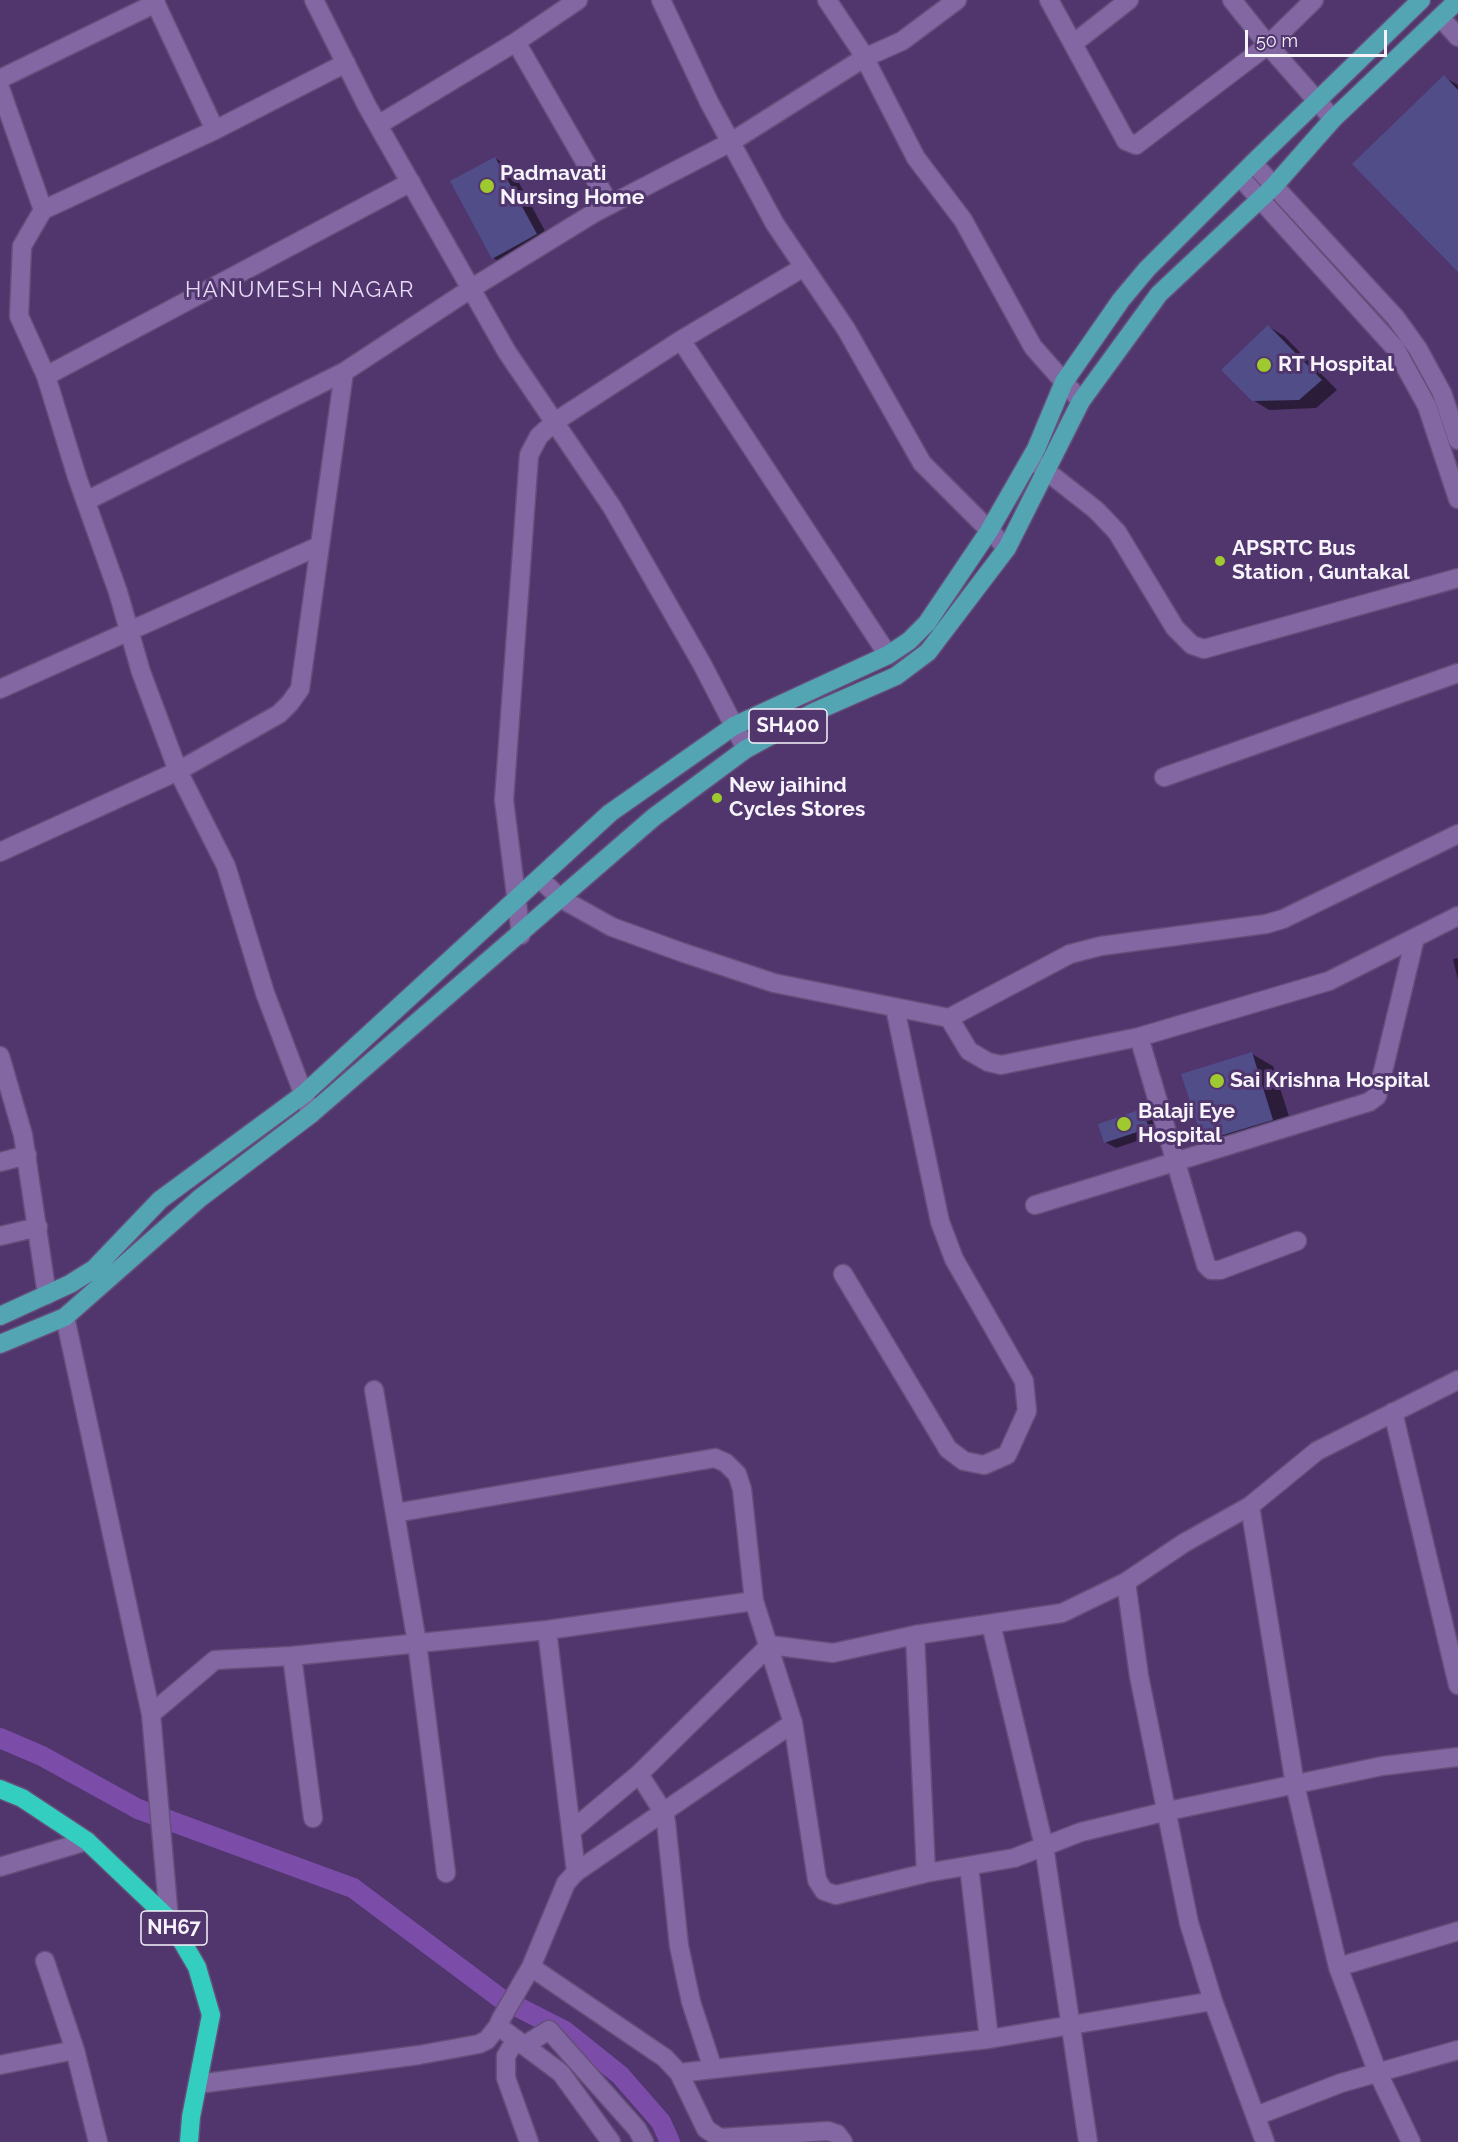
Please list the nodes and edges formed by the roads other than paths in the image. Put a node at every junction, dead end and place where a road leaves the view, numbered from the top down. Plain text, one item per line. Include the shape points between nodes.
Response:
1 (314, 0) edge
2 (579, 0) edge
3 (661, 0) edge
4 (827, 0) edge
5 (957, 0) edge
6 (1049, 0) edge
7 (1129, 0) edge
8 (1232, 0) edge
9 (1314, 0) edge
10 (1421, 0) edge
11 (1458, 0) edge
12 (155, 1) edge
13 (1440, 17) junction
14 (1458, 37) edge
15 (516, 42) junction
16 (1074, 43) junction
17 (1268, 45) junction
18 (864, 58) junction
19 (346, 63) junction
20 (0, 79) edge
21 (0, 88) edge
22 (1317, 100) junction
23 (4, 110) edge
24 (1333, 119) junction
25 (378, 125) junction
26 (215, 130) junction
27 (731, 142) junction
28 (1253, 163) junction
29 (1240, 177) junction
30 (411, 182) junction
31 (1266, 193) junction
32 (610, 205) junction
33 (42, 210) junction
34 (804, 267) junction
35 (472, 288) junction
36 (681, 340) junction
37 (344, 372) junction
38 (46, 376) junction
39 (1064, 382) junction
40 (1081, 401) junction
41 (556, 421) junction
42 (1458, 440) edge
43 (1030, 459) junction
44 (1046, 473) junction
45 (1458, 499) edge
46 (86, 501) junction
47 (989, 531) junction
48 (319, 546) junction
49 (1007, 549) junction
50 (1458, 578) edge
51 (129, 631) junction
52 (888, 655) junction
53 (1458, 673) edge
54 (0, 689) edge
55 (734, 726) junction
56 (746, 750) junction
57 (178, 771) junction
58 (1164, 777) dead end
59 (1458, 834) edge
60 (0, 852) edge
61 (540, 879) junction
62 (560, 898) junction
63 (515, 901) junction
64 (1458, 916) edge
65 (521, 935) junction
66 (1415, 938) junction
67 (895, 1008) junction
68 (949, 1018) junction
69 (1139, 1037) junction
70 (0, 1056) edge
71 (304, 1094) junction
72 (311, 1114) junction
73 (27, 1155) junction
74 (1176, 1161) junction
75 (0, 1162) edge
76 (1035, 1204) dead end
77 (38, 1227) junction
78 (0, 1236) edge
79 (1297, 1241) dead end
80 (843, 1274) dead end
81 (47, 1295) junction
82 (0, 1316) edge
83 (65, 1317) junction
84 (0, 1344) edge
85 (1458, 1380) edge
86 (374, 1390) dead end
87 (1393, 1412) junction
88 (1250, 1506) junction
89 (395, 1513) junction
90 (1126, 1582) junction
91 (754, 1601) junction
92 (991, 1624) junction
93 (547, 1630) junction
94 (915, 1635) junction
95 (417, 1643) junction
96 (770, 1645) junction
97 (292, 1656) junction
98 (1458, 1686) edge
99 (151, 1714) junction
100 (793, 1723) junction
101 (1458, 1757) edge
102 (639, 1774) junction
103 (1295, 1785) junction
104 (0, 1789) edge
105 (1168, 1811) junction
106 (664, 1813) junction
107 (313, 1818) dead end
108 (571, 1831) junction
109 (87, 1841) junction
110 (1044, 1846) junction
111 (969, 1866) junction
112 (0, 1867) edge
113 (576, 1872) junction
114 (446, 1873) dead end
115 (926, 1874) junction
116 (169, 1919) junction
117 (1458, 1931) edge
118 (45, 1961) dead end
119 (531, 1967) junction
120 (1338, 1967) junction
121 (1213, 2001) junction
122 (499, 2023) junction
123 (1071, 2026) junction
124 (989, 2040) junction
125 (521, 2042) junction
126 (75, 2050) junction
127 (1458, 2050) edge
128 (0, 2065) edge
129 (714, 2069) junction
130 (1377, 2071) junction
131 (679, 2073) junction
132 (198, 2084) junction
133 (1256, 2116) junction
134 (98, 2142) edge
135 (189, 2142) edge
136 (529, 2142) edge
137 (611, 2142) edge
138 (644, 2142) edge
139 (843, 2142) edge
140 (1088, 2142) edge
141 (1265, 2142) edge
142 (1411, 2142) edge

1 - 19 street
2 - 15 street
3 - 27 street
4 - 18 street
5 - 18 street via 902,41
6 - 16 street
7 - 16 street
8 - 17 street
9 - 17 street
10 - 22 main road, SH400
11 - 13 main road, SH400
12 - 20 street
12 - 26 street
13 - 14 street
13 - 24 main road, SH400
15 - 25 street
15 - 32 street
16 - 17 street via 1126,141 1136,145
17 - 22 street
18 - 27 street
18 - 39 street via 916,158 963,220 1033,347
19 - 25 street
19 - 26 street
21 - 23 street
22 - 24 street
22 - 28 main road, SH400
23 - 33 street
24 - 31 main road, SH400
25 - 30 street
26 - 33 street
27 - 32 street
27 - 34 street via 775,224
28 - 29 main road, SH400
28 - 31 street
29 - 31 street
29 - 39 main road, SH400 via 1121,300
30 - 35 street
30 - 38 street
31 - 40 main road, SH400 via 1160,294
31 - 42 street via 1395,317 1442,393
31 - 45 street via 1395,348 1427,406
32 - 35 street
33 - 38 street via 22,246 18,316
34 - 36 street
34 - 47 street via 846,329 922,463
35 - 37 street
35 - 41 street via 507,352
36 - 41 street
36 - 52 street
37 - 46 street
37 - 48 street
38 - 46 street
39 - 40 street
39 - 43 main road, SH400
40 - 44 main road, SH400
41 - 55 street via 612,507
41 - 63 street via 539,436 529,455 504,800
43 - 44 street
43 - 47 main road, SH400
44 - 49 main road, SH400
44 - 50 street via 1096,510 1117,532 1175,628 1192,645 1204,649
46 - 51 street
47 - 49 street
47 - 52 main road, SH400 via 927,623
48 - 51 street
48 - 57 street via 300,689 279,714
49 - 56 main road, SH400 via 928,652 896,675 814,712
51 - 54 street
51 - 57 street
52 - 55 main road, SH400
53 - 58 street
55 - 56 street
55 - 61 main road, SH400 via 610,813
56 - 62 main road, SH400 via 654,817
57 - 60 street
57 - 71 street via 226,866 265,993
59 - 68 street via 1283,919 1070,954
61 - 62 street
61 - 63 main road, SH400
62 - 65 main road, SH400
62 - 67 street via 612,927 691,956 774,983
63 - 65 street
63 - 71 main road, SH400
64 - 66 street
65 - 72 main road, SH400
66 - 69 street via 1329,981
66 - 74 street via 1377,1096 1370,1102
67 - 68 street
67 - 80 street via 940,1222 954,1259 1024,1381 1027,1411 1007,1455 984,1465 964,1461 948,1449
68 - 69 street via 969,1052 1001,1065
69 - 74 street
70 - 73 street
71 - 72 street
71 - 81 main road, SH400 via 160,1200 93,1269
72 - 83 main road, SH400 via 193,1204
73 - 75 street
73 - 77 street
74 - 76 street
74 - 79 street via 1206,1265 1211,1270
77 - 78 street
77 - 81 street
81 - 82 main road, SH400
83 - 84 main road, SH400
83 - 99 street
85 - 87 street
86 - 89 street
87 - 88 street via 1317,1451
87 - 98 street
88 - 90 street
88 - 103 street
89 - 91 street via 715,1458 737,1474 742,1489
89 - 95 street
90 - 92 street via 1062,1613
90 - 105 street via 1139,1676
91 - 93 street
91 - 96 street
92 - 94 street
92 - 110 street
93 - 95 street
93 - 108 street
94 - 96 street via 832,1653
94 - 115 street
95 - 97 street
95 - 114 street
96 - 100 street
96 - 102 street
97 - 99 street via 214,1660
97 - 107 street
99 - 116 street
100 - 106 street
100 - 115 street via 817,1880 824,1891 836,1895
101 - 103 street via 1382,1766
102 - 106 street
102 - 108 street
103 - 105 street
103 - 120 street
104 - 109 highway, NH67 via 22,1798
105 - 110 street via 1082,1832
105 - 121 street via 1190,1923
106 - 113 street
106 - 129 street via 679,1946 691,2002
108 - 113 street
109 - 112 street
109 - 116 highway, NH67
110 - 111 street via 1014,1858
110 - 123 street
111 - 115 street
111 - 124 street
113 - 119 street via 566,1883
116 - 132 highway, NH67 via 197,1967 211,2015
117 - 120 street
118 - 126 street
119 - 122 street
119 - 131 street via 665,2058
120 - 130 street
121 - 123 street
121 - 133 street
122 - 125 street
122 - 132 street via 487,2040 478,2044
123 - 124 street
123 - 140 street
124 - 129 street
125 - 136 street via 506,2056 506,2078
125 - 137 street via 561,2073
125 - 138 street via 549,2030 638,2129
126 - 128 street
126 - 134 street
127 - 130 street
129 - 131 street
130 - 133 street
130 - 142 street
131 - 139 street via 711,2134 720,2138 828,2131
132 - 135 highway, NH67
133 - 141 street

